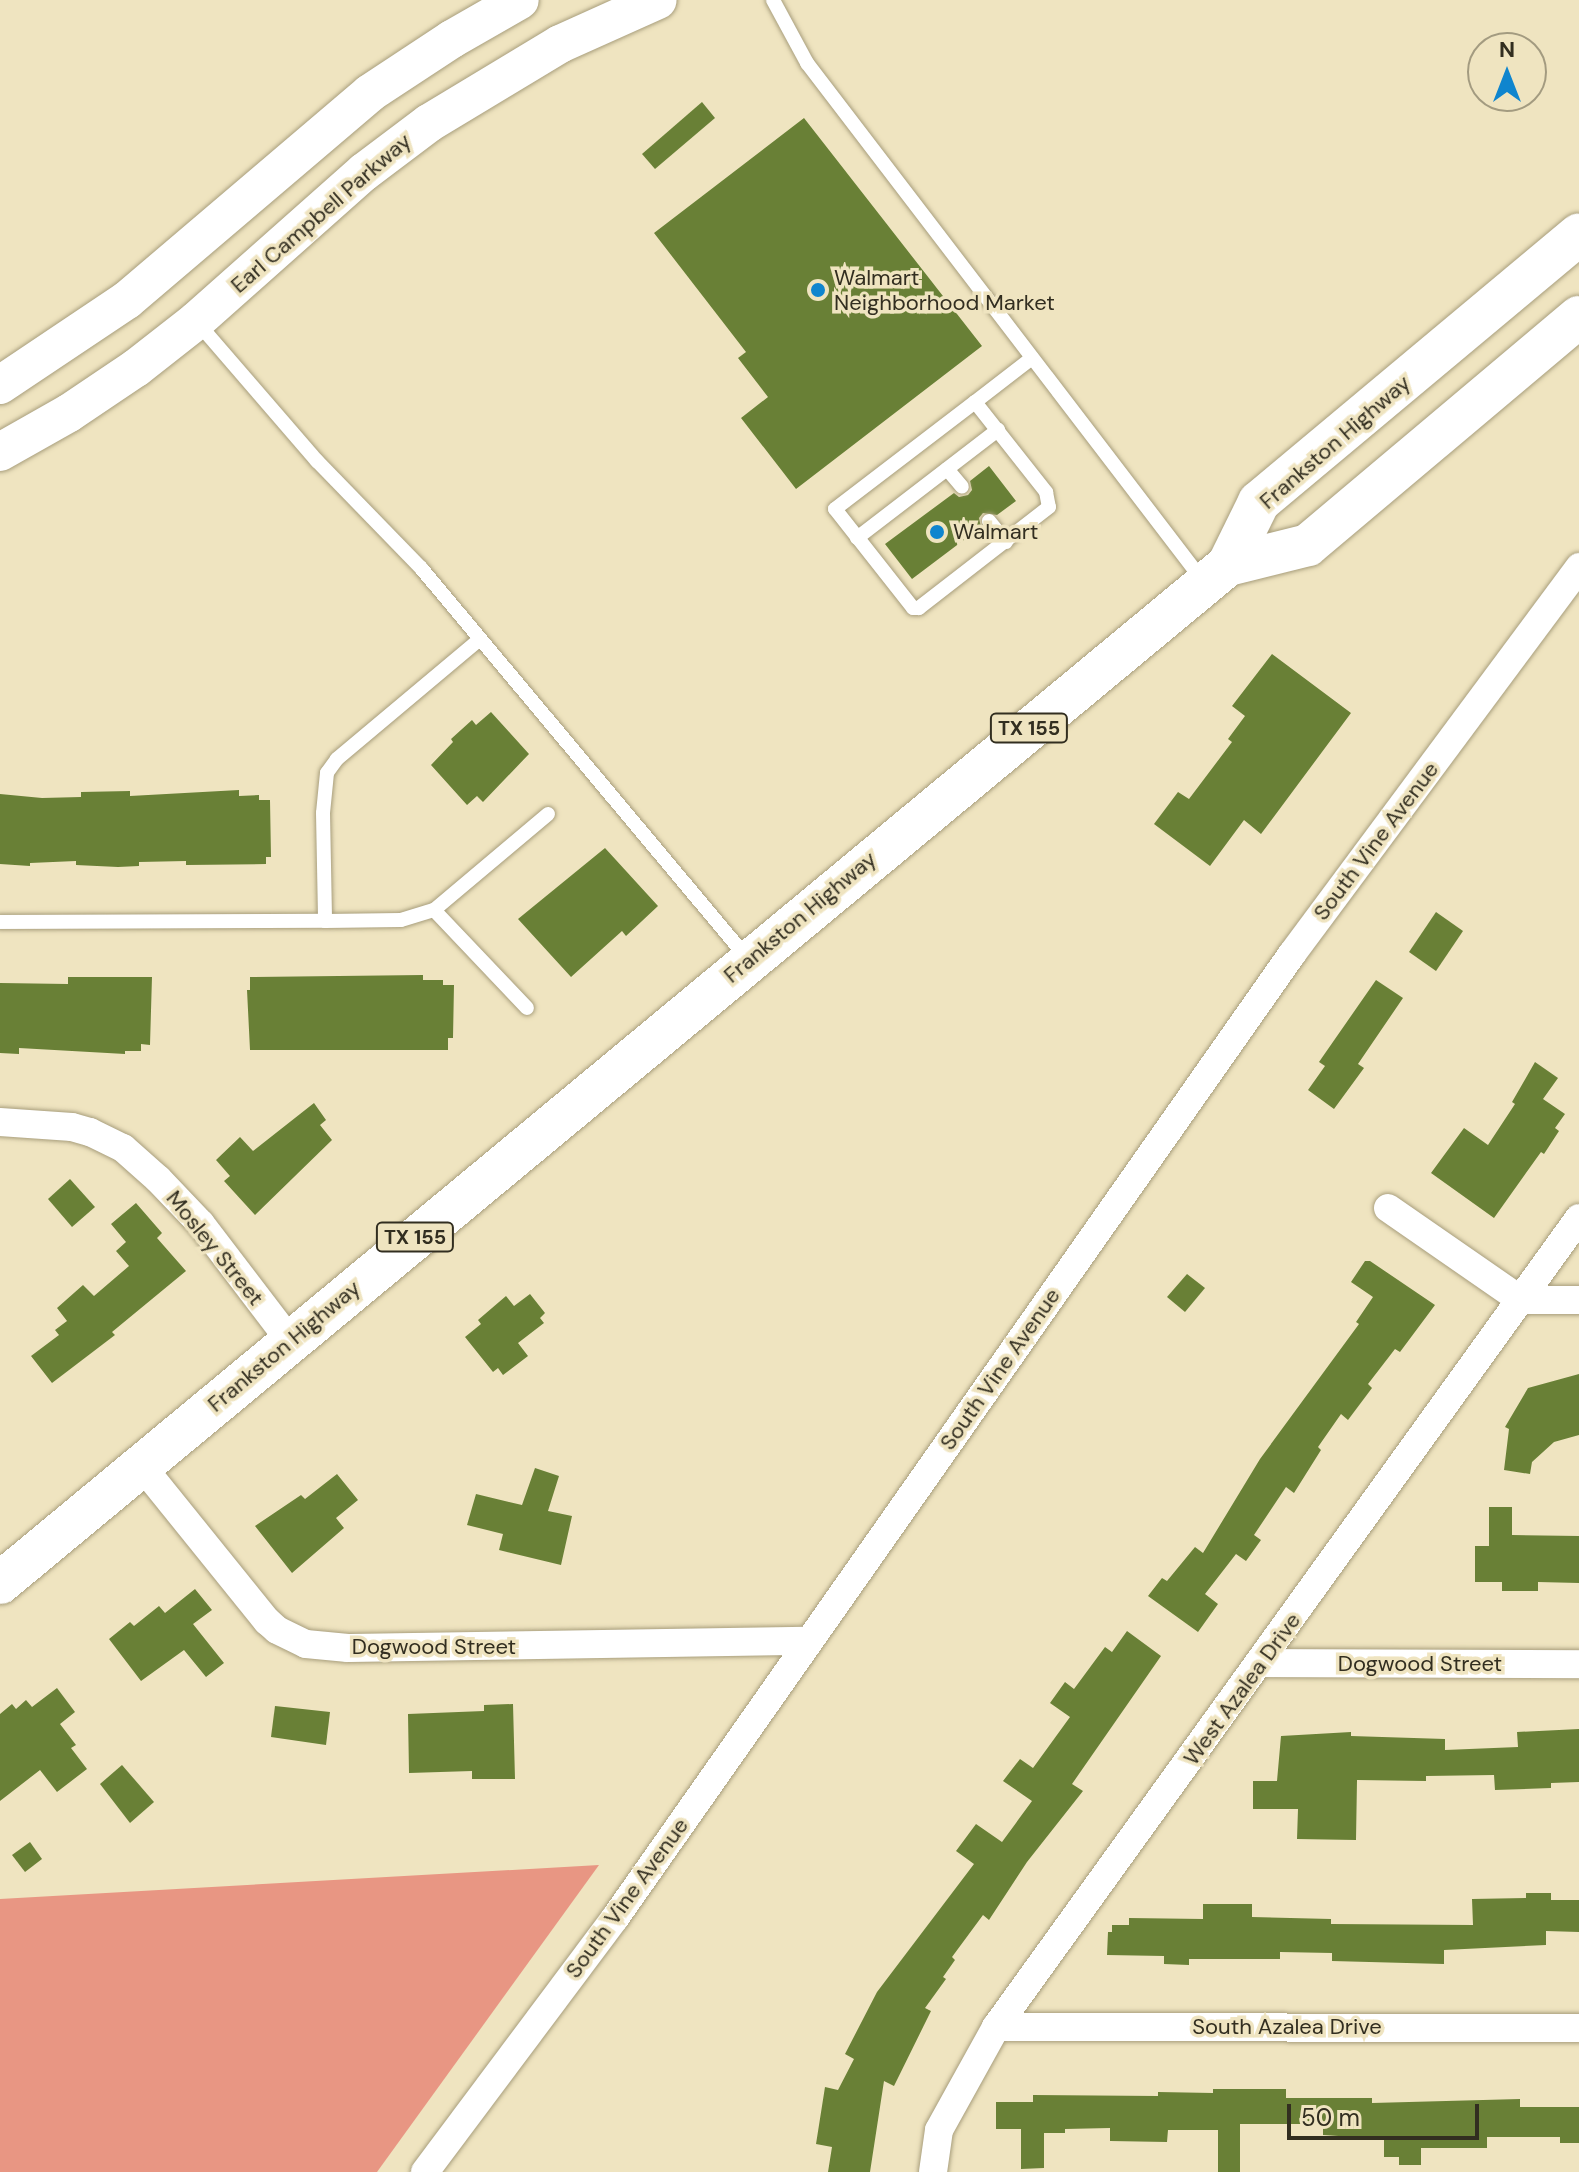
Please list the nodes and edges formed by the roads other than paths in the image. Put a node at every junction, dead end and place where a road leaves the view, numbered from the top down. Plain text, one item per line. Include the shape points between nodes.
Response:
1 (520, 0) edge
2 (658, 0) edge
3 (773, 0) edge
4 (1579, 234) edge
5 (156, 277) junction
6 (1579, 317) edge
7 (196, 321) junction
8 (1032, 358) junction
9 (0, 385) edge
10 (975, 402) junction
11 (998, 430) junction
12 (0, 452) edge
13 (947, 469) junction
14 (962, 487) dead end
15 (989, 521) dead end
16 (857, 538) junction
17 (1006, 542) junction
18 (1579, 567) edge
19 (1217, 574) junction
20 (480, 639) junction
21 (548, 814) dead end
22 (434, 910) junction
23 (325, 921) junction
24 (0, 922) edge
25 (749, 960) junction
26 (527, 1008) dead end
27 (0, 1122) edge
28 (1388, 1208) dead end
29 (1579, 1218) edge
30 (1521, 1300) junction
31 (1579, 1300) edge
32 (290, 1341) junction
33 (141, 1465) junction
34 (0, 1583) edge
35 (809, 1641) junction
36 (1262, 1663) junction
37 (1579, 1664) edge
38 (996, 2027) junction
39 (1579, 2028) edge
40 (425, 2172) edge
41 (933, 2172) edge

1 - 5 main road via 370,93
2 - 7 main road, Earl Campbell Parkway via 560,44 429,123 344,188
3 - 8 lane via 807,63
4 - 19 main road, Frankston Highway / TX 155 via 1259,502
5 - 7 main road
5 - 9 main road
6 - 19 main road, TX 155 via 1308,545
7 - 12 main road, Earl Campbell Parkway via 102,392
7 - 20 lane
8 - 10 lane
8 - 19 lane
10 - 11 lane
10 - 16 lane via 835,509
11 - 13 lane
11 - 17 lane via 1050,499 1044,512
13 - 14 lane
13 - 16 lane
15 - 17 lane
16 - 17 lane via 913,608
18 - 35 street, South Vine Avenue via 1292,954
19 - 25 main road, Frankston Highway / TX 155
20 - 23 lane via 327,773
20 - 25 lane
21 - 22 lane
22 - 23 lane via 401,920
22 - 26 lane
23 - 24 lane
25 - 32 main road, Frankston Highway / TX 155
27 - 32 street, Mosley Street via 72,1127 123,1148 201,1224
28 - 30 street
29 - 30 street, West Azalea Drive
30 - 31 street
30 - 36 street, West Azalea Drive
32 - 33 main road, Frankston Highway / TX 155
33 - 34 main road, Frankston Highway / TX 155
33 - 35 street, Dogwood Street via 267,1621 306,1644 364,1648
35 - 40 street, South Vine Avenue via 615,1918
36 - 37 street, Dogwood Street
36 - 38 street, West Azalea Drive
38 - 39 street, South Azalea Drive
38 - 41 street, West Azalea Drive via 939,2130

